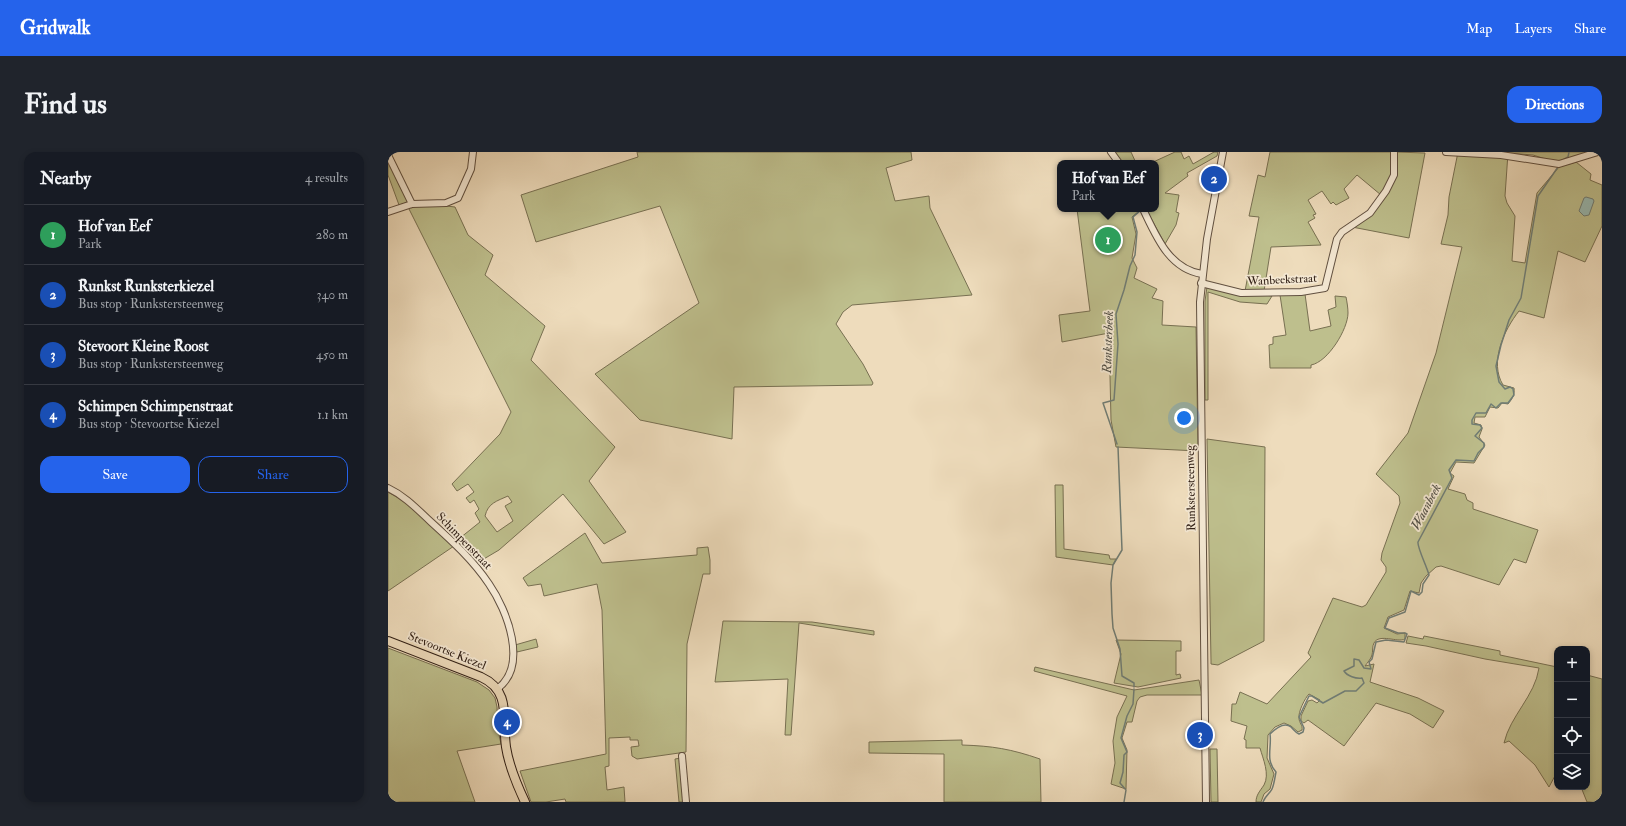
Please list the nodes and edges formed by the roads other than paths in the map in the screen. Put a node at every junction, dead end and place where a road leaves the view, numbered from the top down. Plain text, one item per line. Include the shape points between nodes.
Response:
1 (473, 152) edge
2 (1223, 152) edge
3 (1395, 152) edge
4 (1446, 152) edge
5 (1598, 152) edge
6 (388, 155) edge
7 (412, 204) junction
8 (388, 212) edge
9 (1145, 212) edge
10 (1202, 274) junction
11 (1201, 283) junction
12 (388, 488) edge
13 (388, 641) edge
14 (497, 689) junction
15 (682, 756) dead end
16 (525, 802) edge
17 (686, 802) edge
18 (1206, 802) edge

1 - 7 street via 471,169 458,198 446,203
2 - 10 street, Runkstersteenweg
3 - 11 street, Wanbeekstraat via 1394,175 1386,192 1370,213 1342,232 1337,239 1325,288 1301,292 1241,293
4 - 5 street via 1501,155 1559,164
6 - 7 street
7 - 8 street
9 - 10 street via 1172,259 1185,269
10 - 11 street, Runkstersteenweg
11 - 18 street, Runkstersteenweg
12 - 14 street, Schimpenstraat via 402,495 468,556 497,597 512,637 515,656 507,679
13 - 14 main road, Stevoortse Kiezel via 481,677
14 - 16 main road via 503,701 508,757
15 - 17 street

